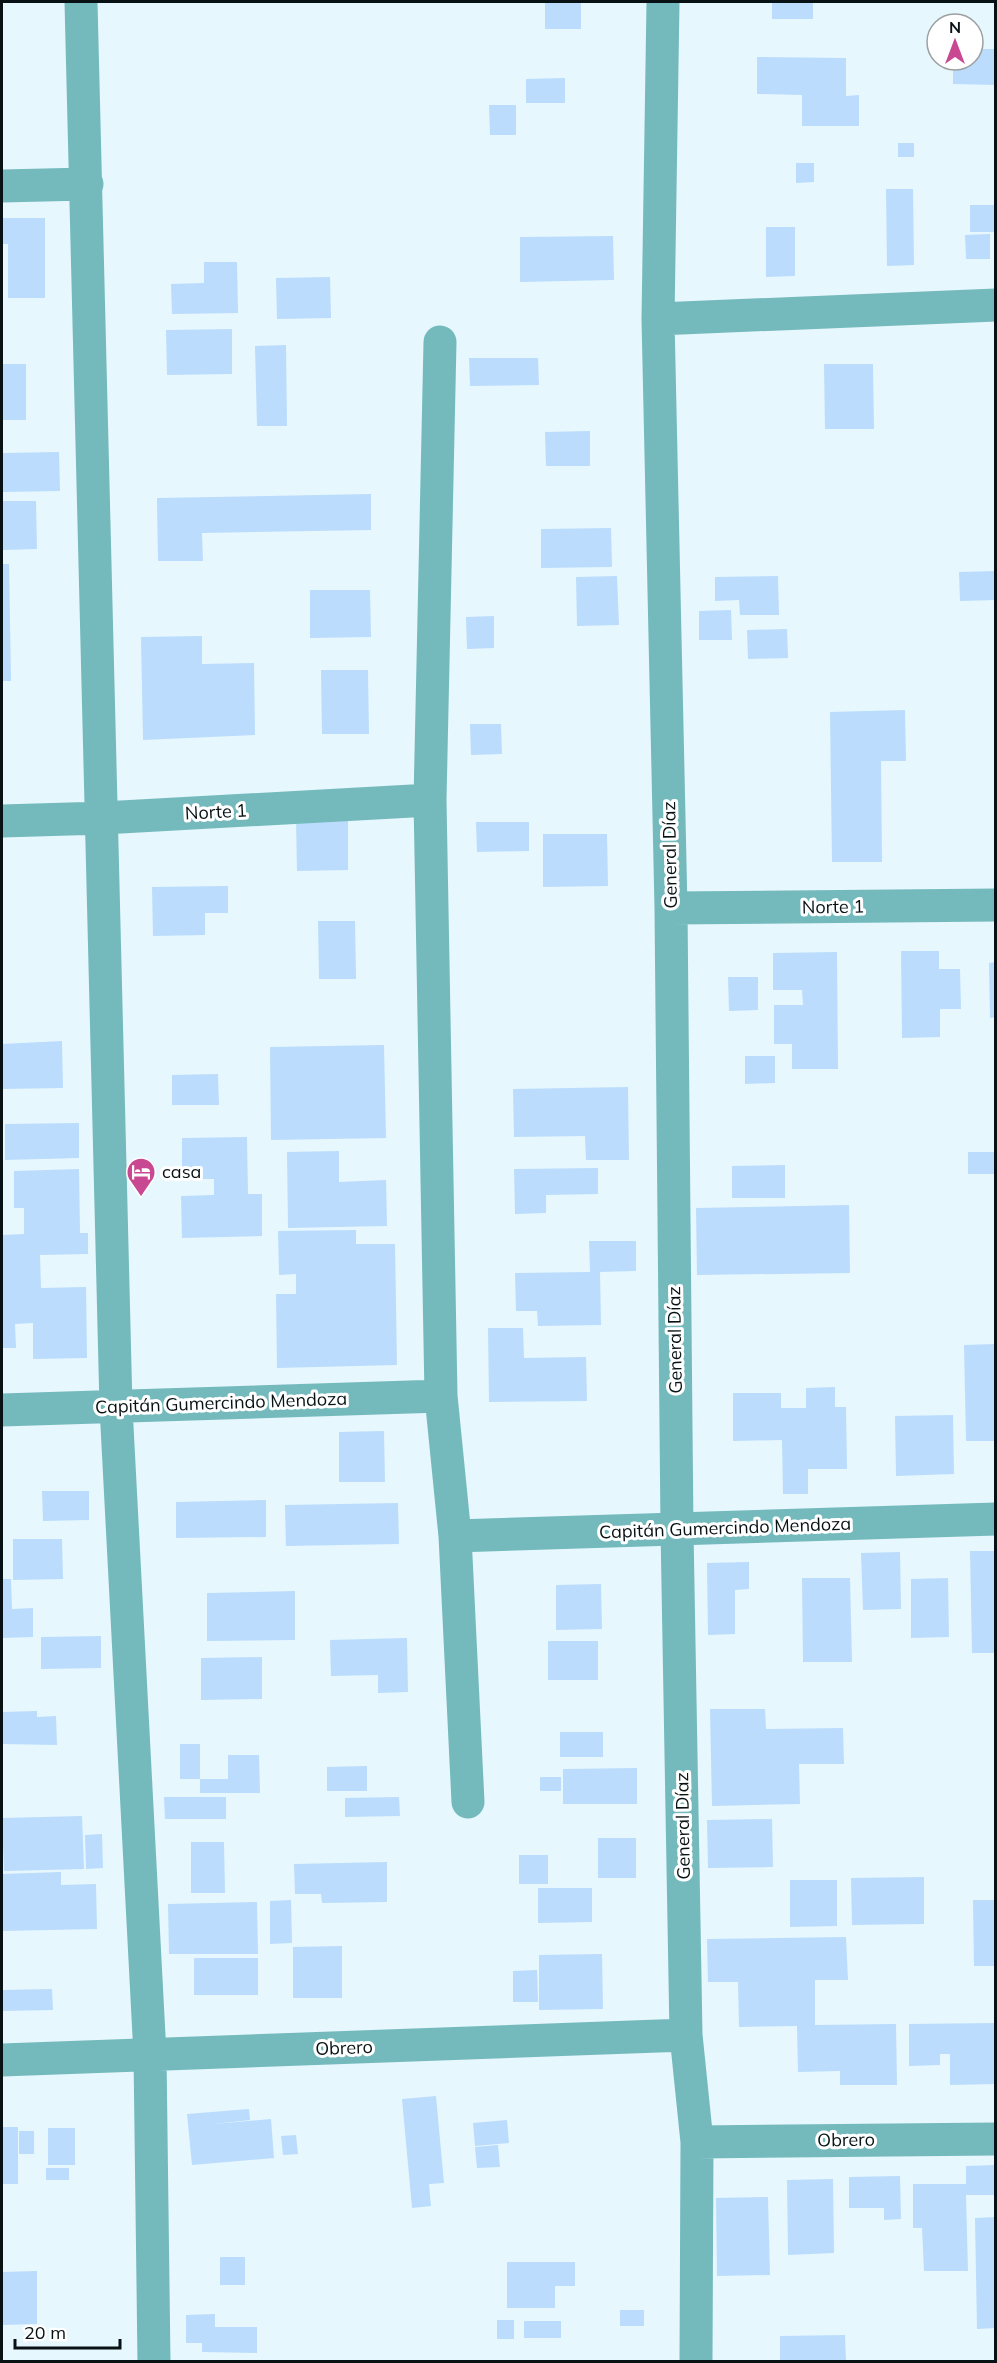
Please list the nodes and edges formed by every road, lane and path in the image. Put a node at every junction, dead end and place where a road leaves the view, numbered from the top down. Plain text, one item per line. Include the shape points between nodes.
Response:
1 (81, 2) edge
2 (663, 2) edge
3 (87, 184) junction
4 (2, 186) edge
5 (996, 305) edge
6 (658, 319) junction
7 (440, 342) dead end
8 (430, 800) junction
9 (103, 818) junction
10 (2, 821) edge
11 (996, 905) edge
12 (671, 908) junction
13 (441, 1396) junction
14 (116, 1407) junction
15 (2, 1410) edge
16 (996, 1519) edge
17 (677, 1530) junction
18 (455, 1536) junction
19 (468, 1802) dead end
20 (687, 2036) junction
21 (150, 2055) junction
22 (2, 2060) edge
23 (996, 2139) edge
24 (697, 2142) junction
25 (154, 2361) edge
26 (696, 2361) edge

1 - 3 street
2 - 6 street, General Díaz
3 - 4 street
3 - 9 street
5 - 6 street
6 - 12 street, General Díaz
7 - 8 street
8 - 9 street, Norte 1
8 - 13 street
9 - 10 street, Norte 1
9 - 14 street
11 - 12 street, Norte 1
12 - 17 street, General Díaz
13 - 14 street, Capitán Gumercindo Mendoza
13 - 18 street
14 - 15 street, Capitán Gumercindo Mendoza
14 - 21 street
16 - 17 street, Capitán Gumercindo Mendoza
17 - 18 street, Capitán Gumercindo Mendoza
17 - 20 street, General Díaz
18 - 19 street
20 - 21 street, Obrero
20 - 24 street, General Díaz
21 - 22 street, Obrero
21 - 25 street
23 - 24 street, Obrero
24 - 26 street, General Díaz

